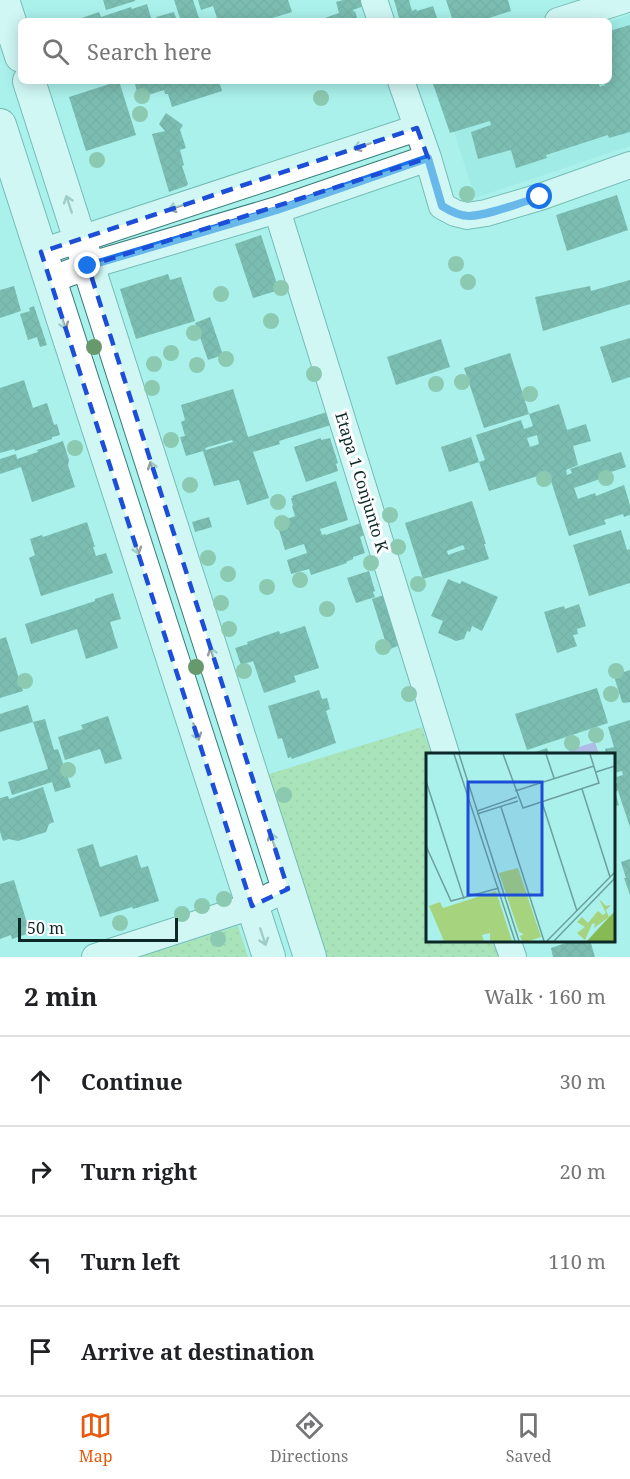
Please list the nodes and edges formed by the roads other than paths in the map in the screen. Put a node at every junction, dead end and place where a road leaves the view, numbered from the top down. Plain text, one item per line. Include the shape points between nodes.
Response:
1 (3, 0) edge
2 (374, 0) edge
3 (624, 0) edge
4 (380, 18) edge
5 (567, 18) edge
6 (18, 47) edge
7 (30, 84) edge
8 (402, 84) edge
9 (0, 125) edge
10 (417, 128) junction
11 (428, 158) junction
12 (630, 165) edge
13 (277, 210) junction
14 (84, 252) junction
15 (45, 266) junction
16 (446, 753) edge
17 (288, 890) junction
18 (252, 906) junction
19 (508, 942) edge
20 (94, 957) edge
21 (269, 957) edge
22 (310, 957) edge
23 (513, 957) edge

1 - 6 street
2 - 4 street
3 - 5 street
14 -> 7 street
8 - 10 street
9 - 15 street
10 - 11 street
10 -> 14 street
11 - 12 street via 442,206 468,216 540,197
11 - 13 street
13 - 14 street
13 - 16 street, Etapa 1 Conjunto K
14 - 15 street
17 -> 14 street
15 -> 18 street
17 - 18 street
17 - 22 street
18 - 20 street
18 -> 21 street
19 - 23 street

